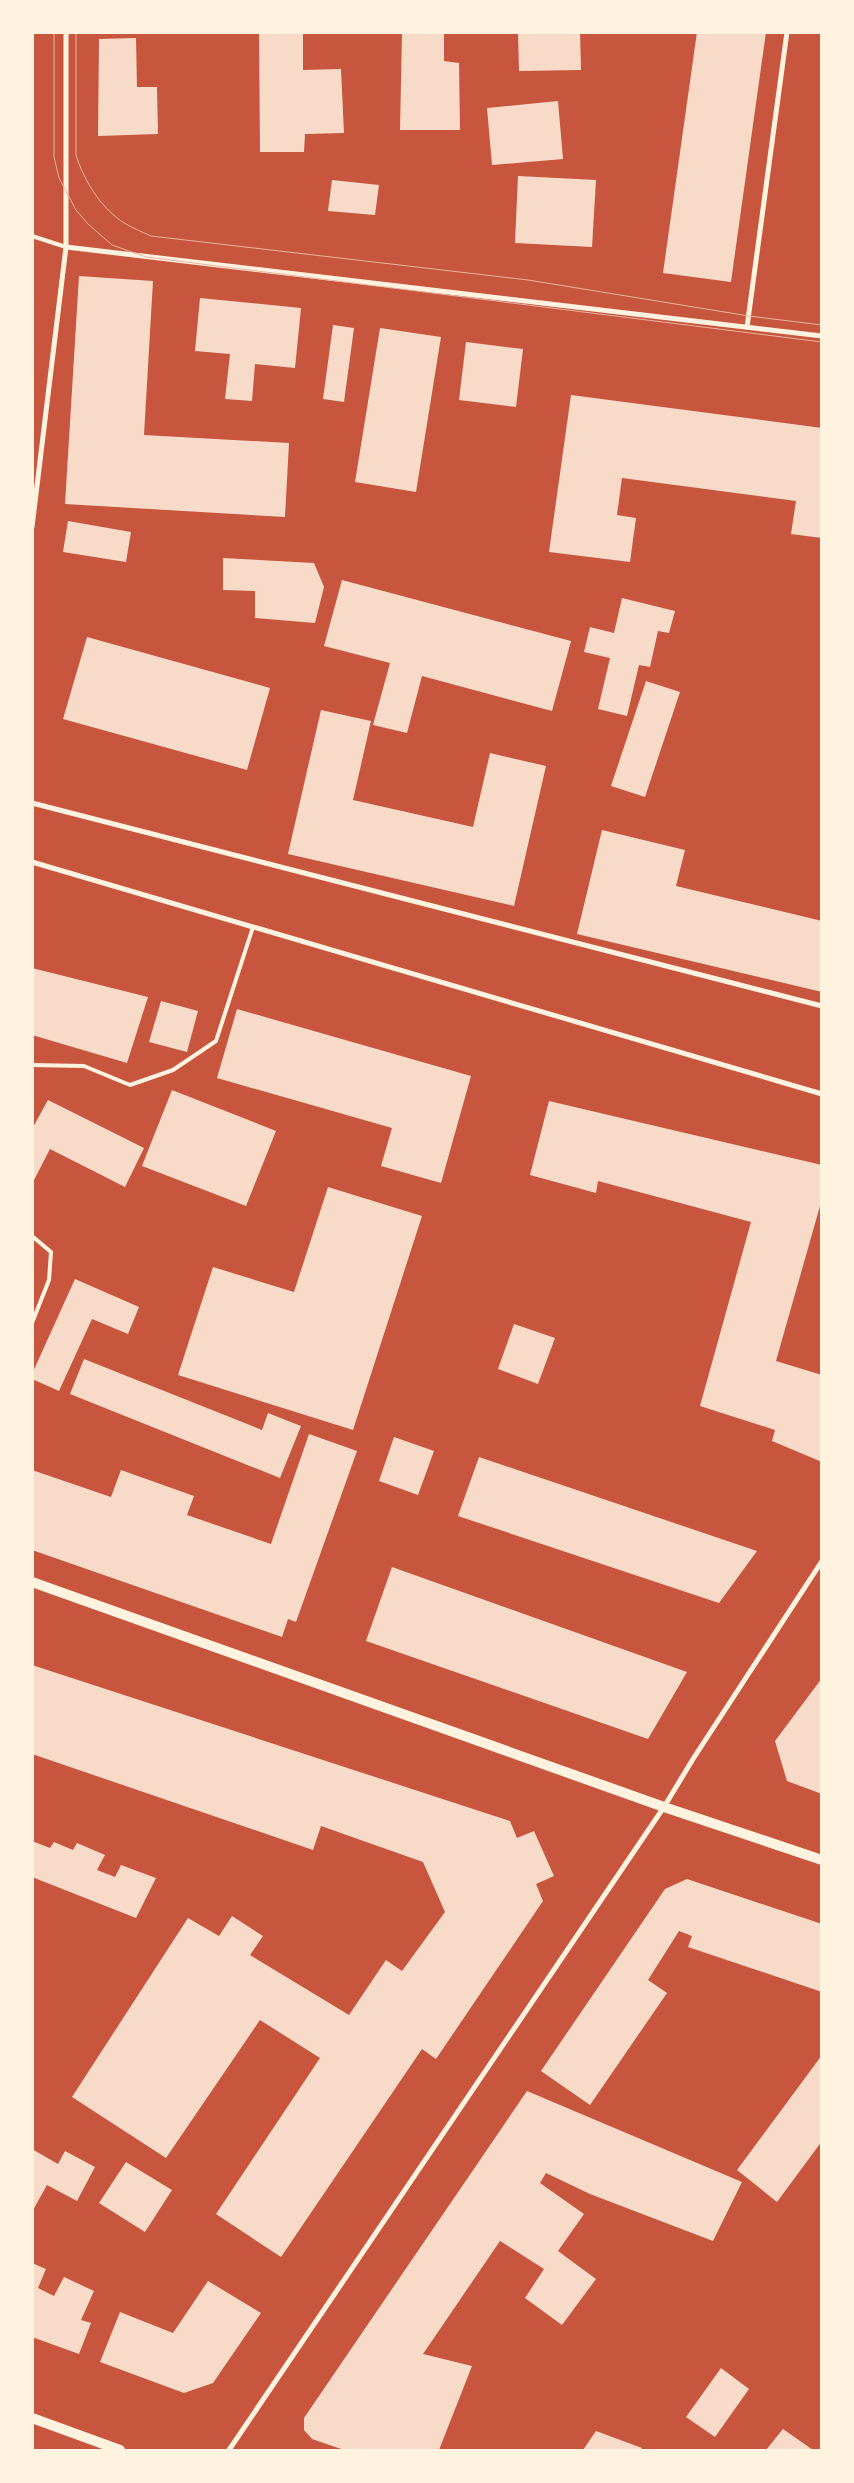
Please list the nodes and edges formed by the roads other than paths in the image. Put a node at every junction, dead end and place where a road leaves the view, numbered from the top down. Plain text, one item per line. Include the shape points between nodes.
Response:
1 (66, 32) edge
2 (787, 32) edge
3 (32, 236) edge
4 (66, 246) junction
5 (747, 328) junction
6 (822, 336) edge
7 (32, 527) edge
8 (32, 803) edge
9 (32, 862) edge
10 (254, 927) junction
11 (822, 1006) edge
12 (32, 1065) edge
13 (822, 1094) edge
14 (32, 1236) edge
15 (32, 1323) edge
16 (822, 1561) edge
17 (32, 1582) edge
18 (664, 1807) junction
19 (822, 1860) edge
20 (32, 2418) edge
21 (120, 2450) edge
22 (229, 2450) edge

1 - 4 street
2 - 5 street
3 - 4 lane
4 - 5 street
4 - 7 street
5 - 6 street
8 - 11 street
9 - 10 street
10 - 12 lane via 216,1041 173,1070 130,1085 84,1066
10 - 13 street
14 - 15 lane via 51,1252 49,1280
16 - 18 street
17 - 18 main road
18 - 19 main road
18 - 22 street
20 - 21 main road

